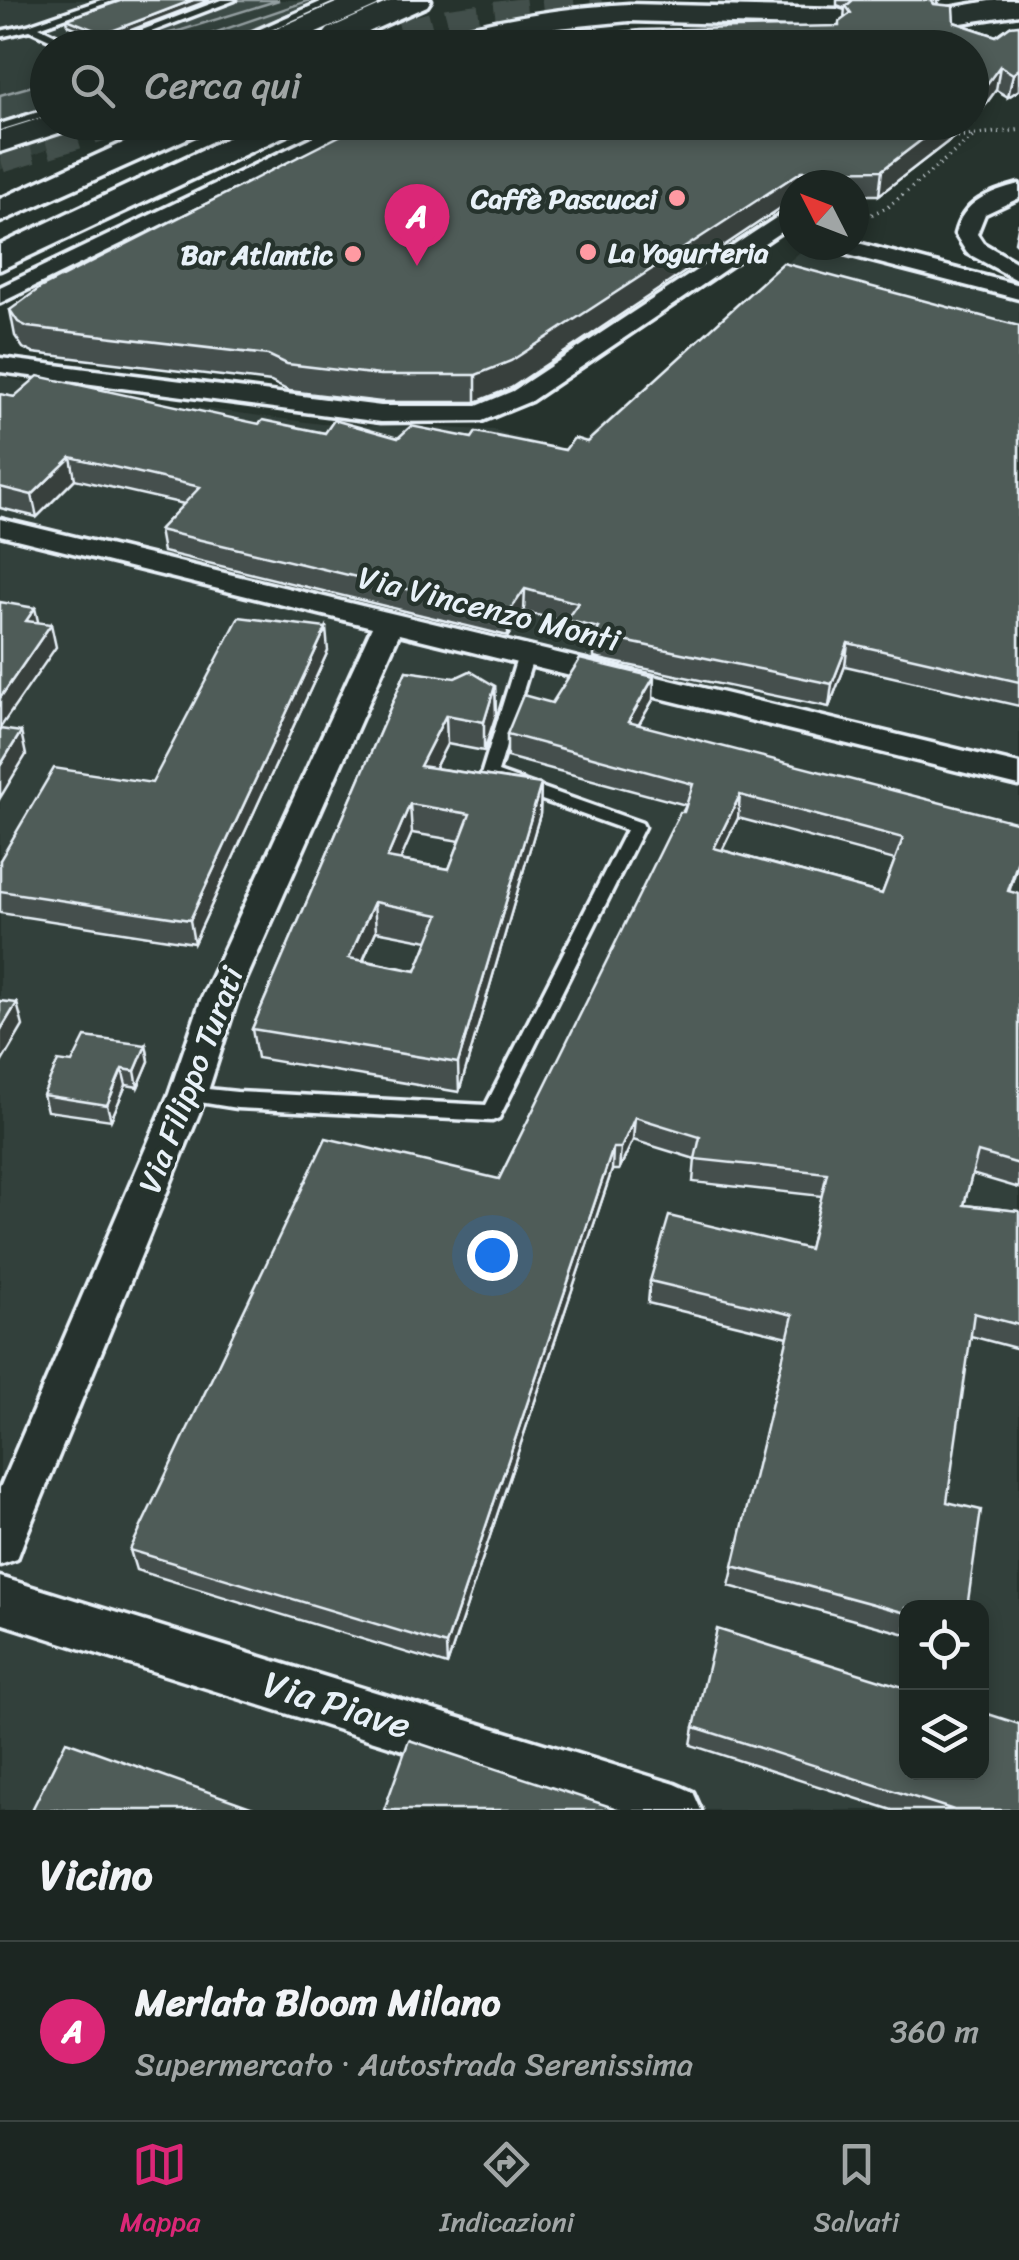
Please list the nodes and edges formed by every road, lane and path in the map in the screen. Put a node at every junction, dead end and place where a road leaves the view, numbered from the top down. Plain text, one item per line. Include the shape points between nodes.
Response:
1 (110, 0) edge
2 (230, 0) edge
3 (332, 0) edge
4 (367, 0) edge
5 (417, 0) edge
6 (512, 0) edge
7 (602, 4) dead end
8 (1019, 5) edge
9 (448, 8) dead end
10 (942, 17) edge
11 (834, 21) junction
12 (31, 27) junction
13 (38, 30) edge
14 (148, 30) edge
15 (263, 30) edge
16 (298, 30) edge
17 (351, 30) edge
18 (401, 30) edge
19 (448, 30) edge
20 (485, 30) edge
21 (526, 30) edge
22 (786, 30) edge
23 (0, 34) edge
24 (30, 117) edge
25 (0, 126) edge
26 (1019, 130) edge
27 (30, 132) edge
28 (989, 133) edge
29 (103, 140) edge
30 (187, 140) edge
31 (190, 140) edge
32 (250, 140) edge
33 (323, 140) edge
34 (969, 140) edge
35 (0, 142) edge
36 (0, 186) edge
37 (1019, 191) edge
38 (0, 212) edge
39 (869, 218) edge
40 (779, 224) edge
41 (869, 227) edge
42 (165, 232) edge
43 (779, 237) edge
44 (0, 242) edge
45 (750, 244) junction
46 (869, 253) edge
47 (120, 254) edge
48 (0, 259) edge
49 (104, 262) edge
50 (55, 270) junction
51 (1019, 275) edge
52 (1019, 292) edge
53 (0, 296) edge
54 (0, 364) edge
55 (316, 397) edge
56 (340, 409) junction
57 (0, 527) edge
58 (390, 621) junction
59 (526, 654) junction
60 (1019, 775) edge
61 (188, 1094) junction
62 (0, 1542) edge
63 (0, 1600) edge
64 (675, 1810) edge

1 - 12 lane
2 - 14 lane
3 - 15 lane
4 - 16 highway
5 - 17 highway
6 - 19 highway
7 - 11 highway
8 - 10 highway
9 - 18 highway
11 - 20 highway via 674,10 600,12
11 - 21 highway via 684,16
11 - 22 street
12 - 13 lane
12 - 23 lane
24 - 25 lane
26 - 28 path
27 - 35 highway
29 - 36 highway
30 - 38 highway
31 - 44 highway
32 - 48 highway
33 - 50 street
34 - 39 path
37 - 51 street via 973,212 966,234 975,248
40 - 45 street
41 - 51 street via 907,248
42 - 47 lane
43 - 45 street
45 - 56 street via 502,406 454,416
46 - 52 street
49 - 50 lane
50 - 53 street
54 - 56 street
55 - 56 lane
57 - 58 street, Via Vincenzo Monti
58 - 59 street, Via Vincenzo Monti
58 - 61 street, Via Filippo Turati via 220,1000
59 - 60 street, Via Vincenzo Monti
59 - 61 lane via 490,775 636,826 492,1113
61 - 62 street, Via Filippo Turati
63 - 64 street, Via Piave

